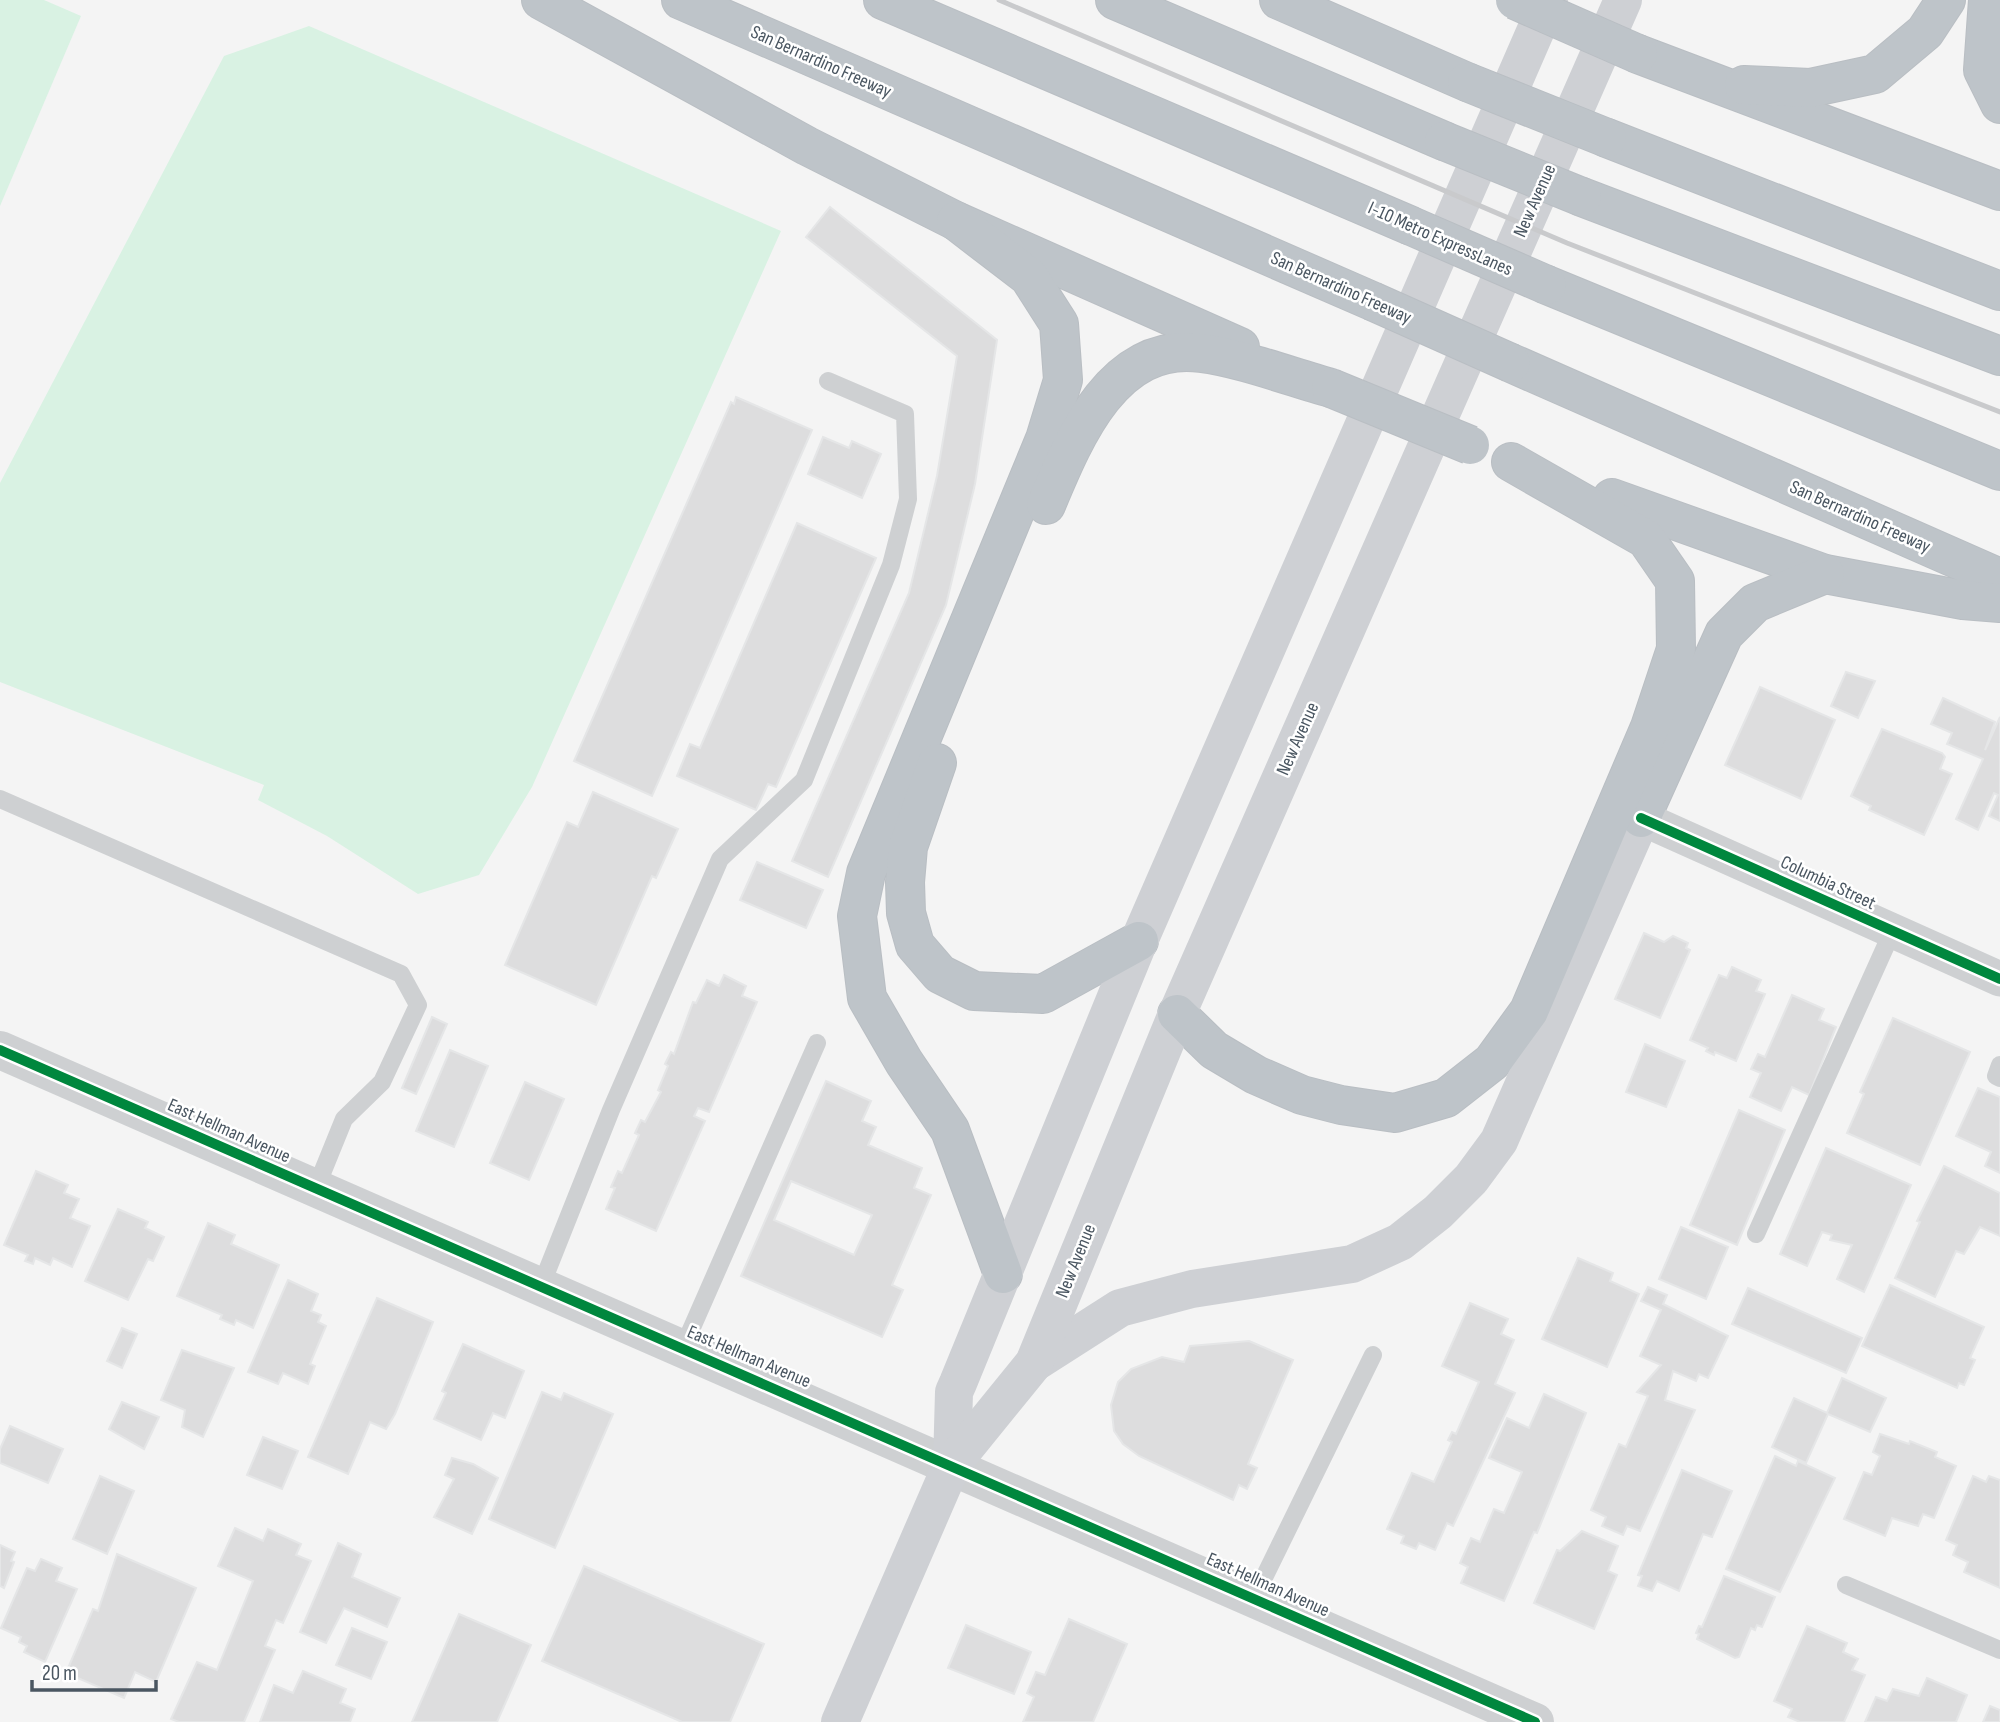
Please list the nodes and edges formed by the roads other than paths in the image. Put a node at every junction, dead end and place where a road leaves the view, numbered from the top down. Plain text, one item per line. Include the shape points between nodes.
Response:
1 (541, 0) edge
2 (681, 0) edge
3 (883, 0) edge
4 (1115, 0) edge
5 (1279, 0) edge
6 (1515, 0) edge
7 (1549, 0) edge
8 (1623, 0) edge
9 (1945, 0) edge
10 (1987, 0) edge
11 (1713, 84) junction
12 (2000, 104) edge
13 (2000, 191) edge
14 (957, 221) junction
15 (2000, 291) edge
16 (2000, 356) edge
17 (828, 381) dead end
18 (1331, 388) junction
19 (1511, 462) junction
20 (2000, 471) edge
21 (1825, 574) junction
22 (2000, 578) edge
23 (2000, 603) edge
24 (0, 799) edge
25 (1641, 818) junction
26 (1892, 932) junction
27 (1139, 941) junction
28 (2000, 979) edge
29 (1177, 1014) junction
30 (817, 1043) dead end
31 (0, 1050) edge
32 (2000, 1065) edge
33 (2000, 1077) edge
34 (316, 1188) junction
35 (1756, 1234) dead end
36 (1003, 1274) junction
37 (541, 1286) junction
38 (683, 1348) junction
39 (1373, 1355) dead end
40 (1034, 1363) junction
41 (952, 1464) junction
42 (1846, 1585) dead end
43 (1254, 1598) junction
44 (2000, 1650) edge
45 (840, 1722) edge
46 (1535, 1722) edge

1 - 14 highway via 807,146
2 - 22 highway, San Bernardino Freeway, bridge
3 - 20 highway, I-10 Metro ExpressLanes, bridge via 1547,285
4 - 16 highway, bridge via 1582,197
5 - 15 highway, bridge via 1467,82
6 - 11 highway, bridge
7 - 27 main road, New Avenue
8 - 29 main road, New Avenue
9 - 11 highway via 1925,32 1875,74 1810,88
10 - 12 highway via 1983,70
11 - 13 highway
14 - 18 highway
14 - 36 highway via 1028,277 1059,324 1063,380 1045,439 866,873 858,916 867,998 950,1130
17 - 37 lane via 905,414 908,499 891,565 804,780 720,859
18 - 19 highway, bridge
18 - 27 highway via 1200,352 1154,355 1115,380 1083,425 1059,473 924,793 908,847 906,913 915,944 940,974 974,991 1043,994
19 - 21 highway
19 - 29 highway via 1646,539 1675,581 1676,649 1650,727 1528,1011 1492,1062 1446,1098 1395,1113 1302,1095 1256,1075 1214,1050
21 - 23 highway
21 - 25 highway via 1755,603 1724,634
24 - 34 lane via 401,974 418,1005 382,1082 344,1119
25 - 26 street, Columbia Street
25 - 40 main road via 1499,1141 1471,1179 1438,1212 1400,1242 1352,1264 1192,1289 1120,1308
26 - 28 street, Columbia Street
26 - 35 lane
27 - 36 main road, New Avenue
29 - 40 main road, New Avenue
30 - 38 lane
31 - 34 street, East Hellman Avenue
32 - 33 lane via 1996,1076
34 - 37 street, East Hellman Avenue
36 - 41 main road, New Avenue via 954,1392
37 - 38 street, East Hellman Avenue
38 - 41 street, East Hellman Avenue
39 - 43 lane
40 - 41 main road, New Avenue
41 - 43 street, East Hellman Avenue
41 - 45 main road, New Avenue
42 - 44 lane
43 - 46 street, East Hellman Avenue

